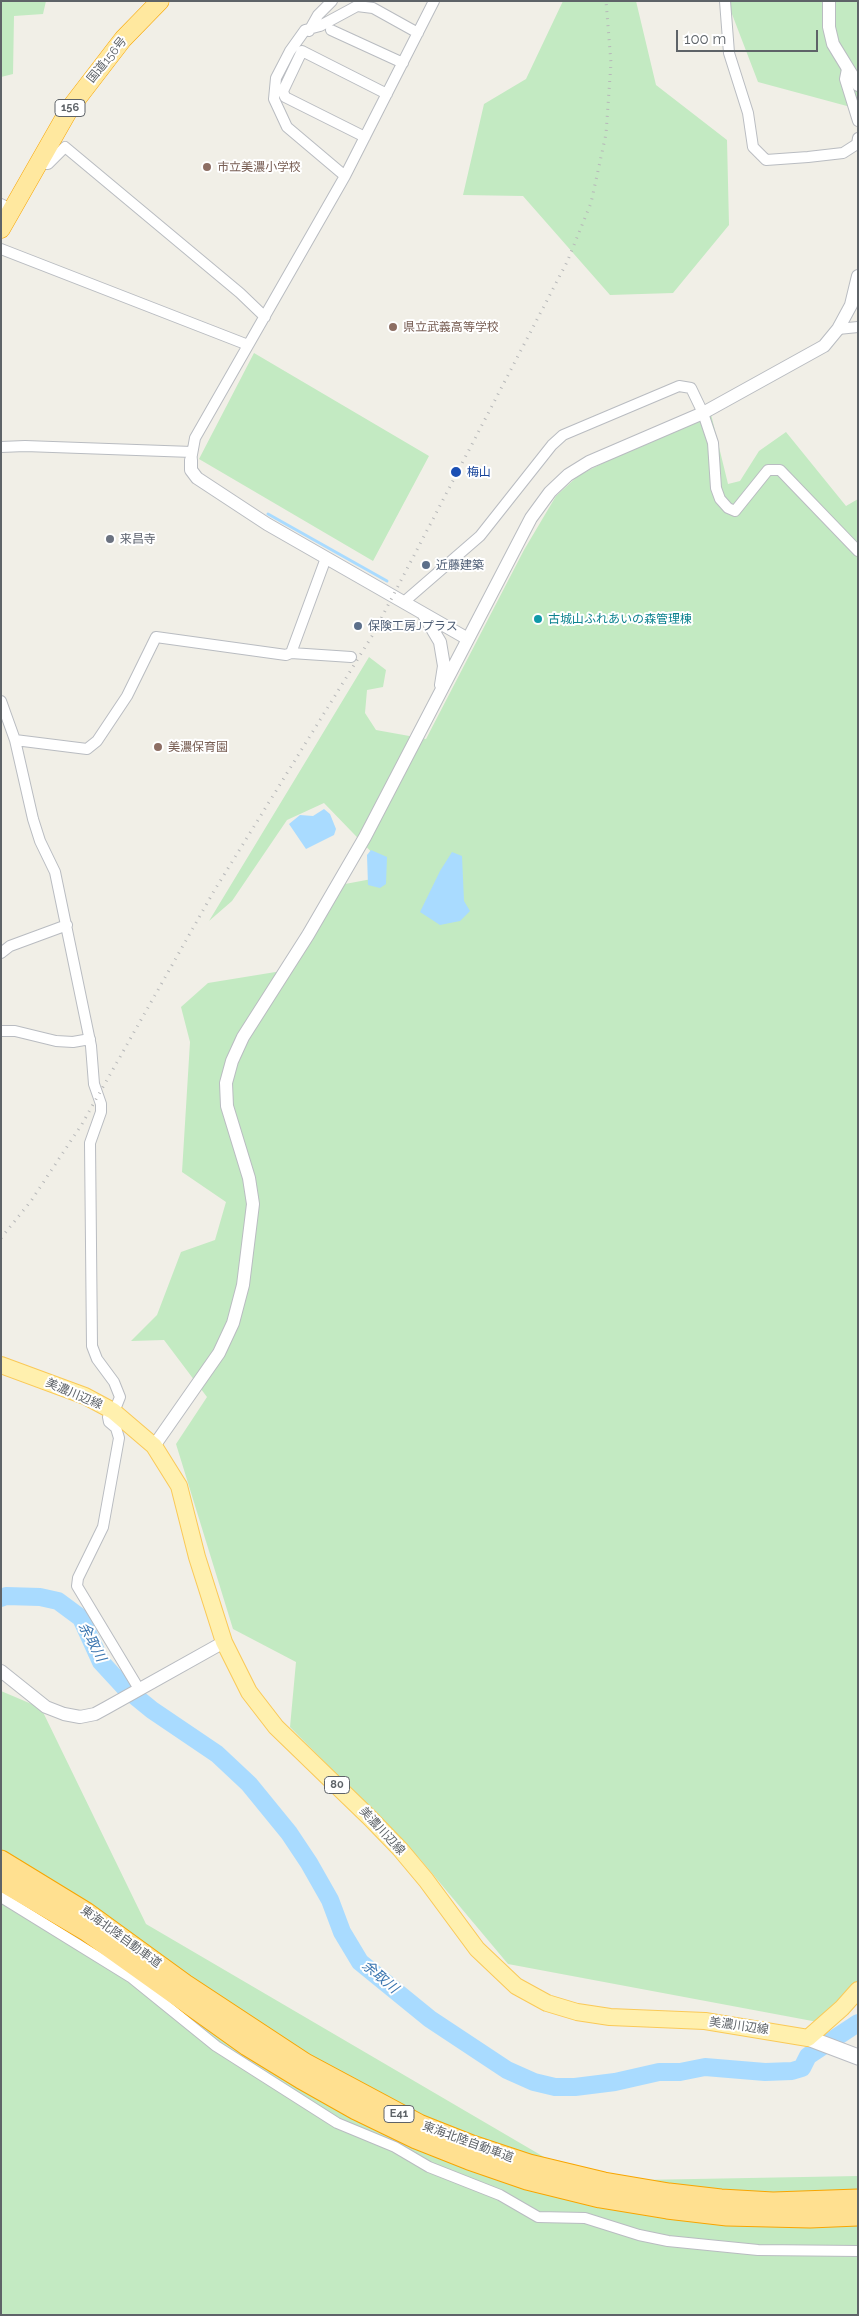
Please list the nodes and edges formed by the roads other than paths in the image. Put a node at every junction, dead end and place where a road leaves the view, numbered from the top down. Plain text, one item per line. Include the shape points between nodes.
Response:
1 (160, 1) edge
2 (332, 1) edge
3 (434, 1) edge
4 (724, 1) edge
5 (829, 1) edge
6 (311, 28) junction
7 (331, 30) dead end
8 (418, 33) junction
9 (403, 63) junction
10 (296, 65) junction
11 (847, 69) junction
12 (858, 85) edge
13 (387, 94) junction
14 (858, 121) edge
15 (365, 137) junction
16 (858, 138) edge
17 (37, 164) junction
18 (345, 176) junction
19 (6, 207) edge
20 (1, 229) edge
21 (1, 249) edge
22 (858, 276) edge
23 (265, 317) junction
24 (858, 327) edge
25 (838, 330) junction
26 (248, 345) junction
27 (703, 414) junction
28 (1, 447) edge
29 (192, 456) junction
30 (858, 551) edge
31 (326, 558) junction
32 (405, 602) junction
33 (420, 610) junction
34 (468, 639) junction
35 (291, 653) junction
36 (351, 657) dead end
37 (440, 693) junction
38 (1, 701) edge
39 (15, 740) junction
40 (67, 925) junction
41 (1, 953) edge
42 (1, 1032) edge
43 (90, 1039) junction
44 (1, 1365) edge
45 (113, 1411) junction
46 (154, 1446) junction
47 (224, 1642) junction
48 (1, 1671) edge
49 (135, 1692) junction
50 (1, 1860) edge
51 (1, 1882) edge
52 (1, 1897) edge
53 (858, 1990) edge
54 (812, 2039) junction
55 (858, 2057) edge
56 (858, 2199) edge
57 (858, 2216) edge
58 (858, 2251) edge

1 - 17 highway, 国道156号 / 156 via 90,80
2 - 6 street
3 - 8 street
4 - 16 street via 729,53 748,114 753,147 766,160 808,157 844,153 857,144
5 - 11 street via 833,44
6 - 8 street via 357,6 373,8
6 - 10 street via 291,61
6 - 18 street via 305,30 290,51 276,78 274,99 287,127
7 - 9 street
8 - 9 street
9 - 13 street
10 - 13 street via 302,51
10 - 15 street via 283,92 284,97
11 - 12 street
11 - 14 street via 845,79
13 - 15 street
15 - 18 street
17 - 19 highway, 国道156号 / 156
17 - 23 street via 48,164 65,147
18 - 23 street
19 - 20 highway, 国道156号 / 156
21 - 26 street
22 - 25 street via 850,305
23 - 26 street
24 - 25 street
25 - 27 street via 824,346 809,356
26 - 29 street via 195,438
27 - 30 street via 713,443 716,488 728,508 735,511 768,470 780,470
27 - 32 street via 691,388 679,386 563,435 480,536
27 - 34 street via 589,462 550,492 531,518
28 - 29 street
29 - 31 street via 191,470 197,478
31 - 32 street
31 - 35 street
32 - 33 street
33 - 34 street
33 - 37 street via 440,642 444,666
34 - 37 street
35 - 36 street
35 - 39 street via 286,655 156,637 127,696 97,741 87,750
37 - 46 street via 365,837 243,1037 232,1061 226,1084 228,1106 250,1178 253,1204 243,1285 233,1323 219,1353
38 - 39 street
39 - 40 street via 33,819 55,872
40 - 41 street via 10,946
40 - 43 street
42 - 43 street via 14,1031 56,1041
43 - 45 street via 94,1084 101,1104 90,1143 92,1346 120,1397
44 - 45 main road, 美濃川辺線 / 80 via 85,1396
45 - 46 main road, 美濃川辺線 / 80
45 - 49 street via 108,1417 109,1422 116,1428 119,1438 103,1527 77,1586
46 - 47 main road, 美濃川辺線 / 80 via 178,1486
47 - 49 street
47 - 54 main road, 美濃川辺線 / 80 via 249,1692 276,1727 394,1843 477,1949 516,1986 547,2002 577,2012 610,2017 705,2021
48 - 49 street via 46,1707 64,1714 95,1714
50 - 56 highway, 東海北陸自動車道 / E41 via 78,1907 192,1989 305,2064 419,2124 454,2138 529,2164 669,2193 773,2202
51 - 57 highway, 東海北陸自動車道 / E41 via 86,1930 247,2046 301,2079 416,2139 469,2160 527,2180 600,2198 667,2209 737,2216
52 - 58 street via 132,1978 216,2046 337,2123 395,2147 428,2167 500,2195 538,2218 585,2218 639,2235 677,2242 758,2250
53 - 54 main road
54 - 55 main road

